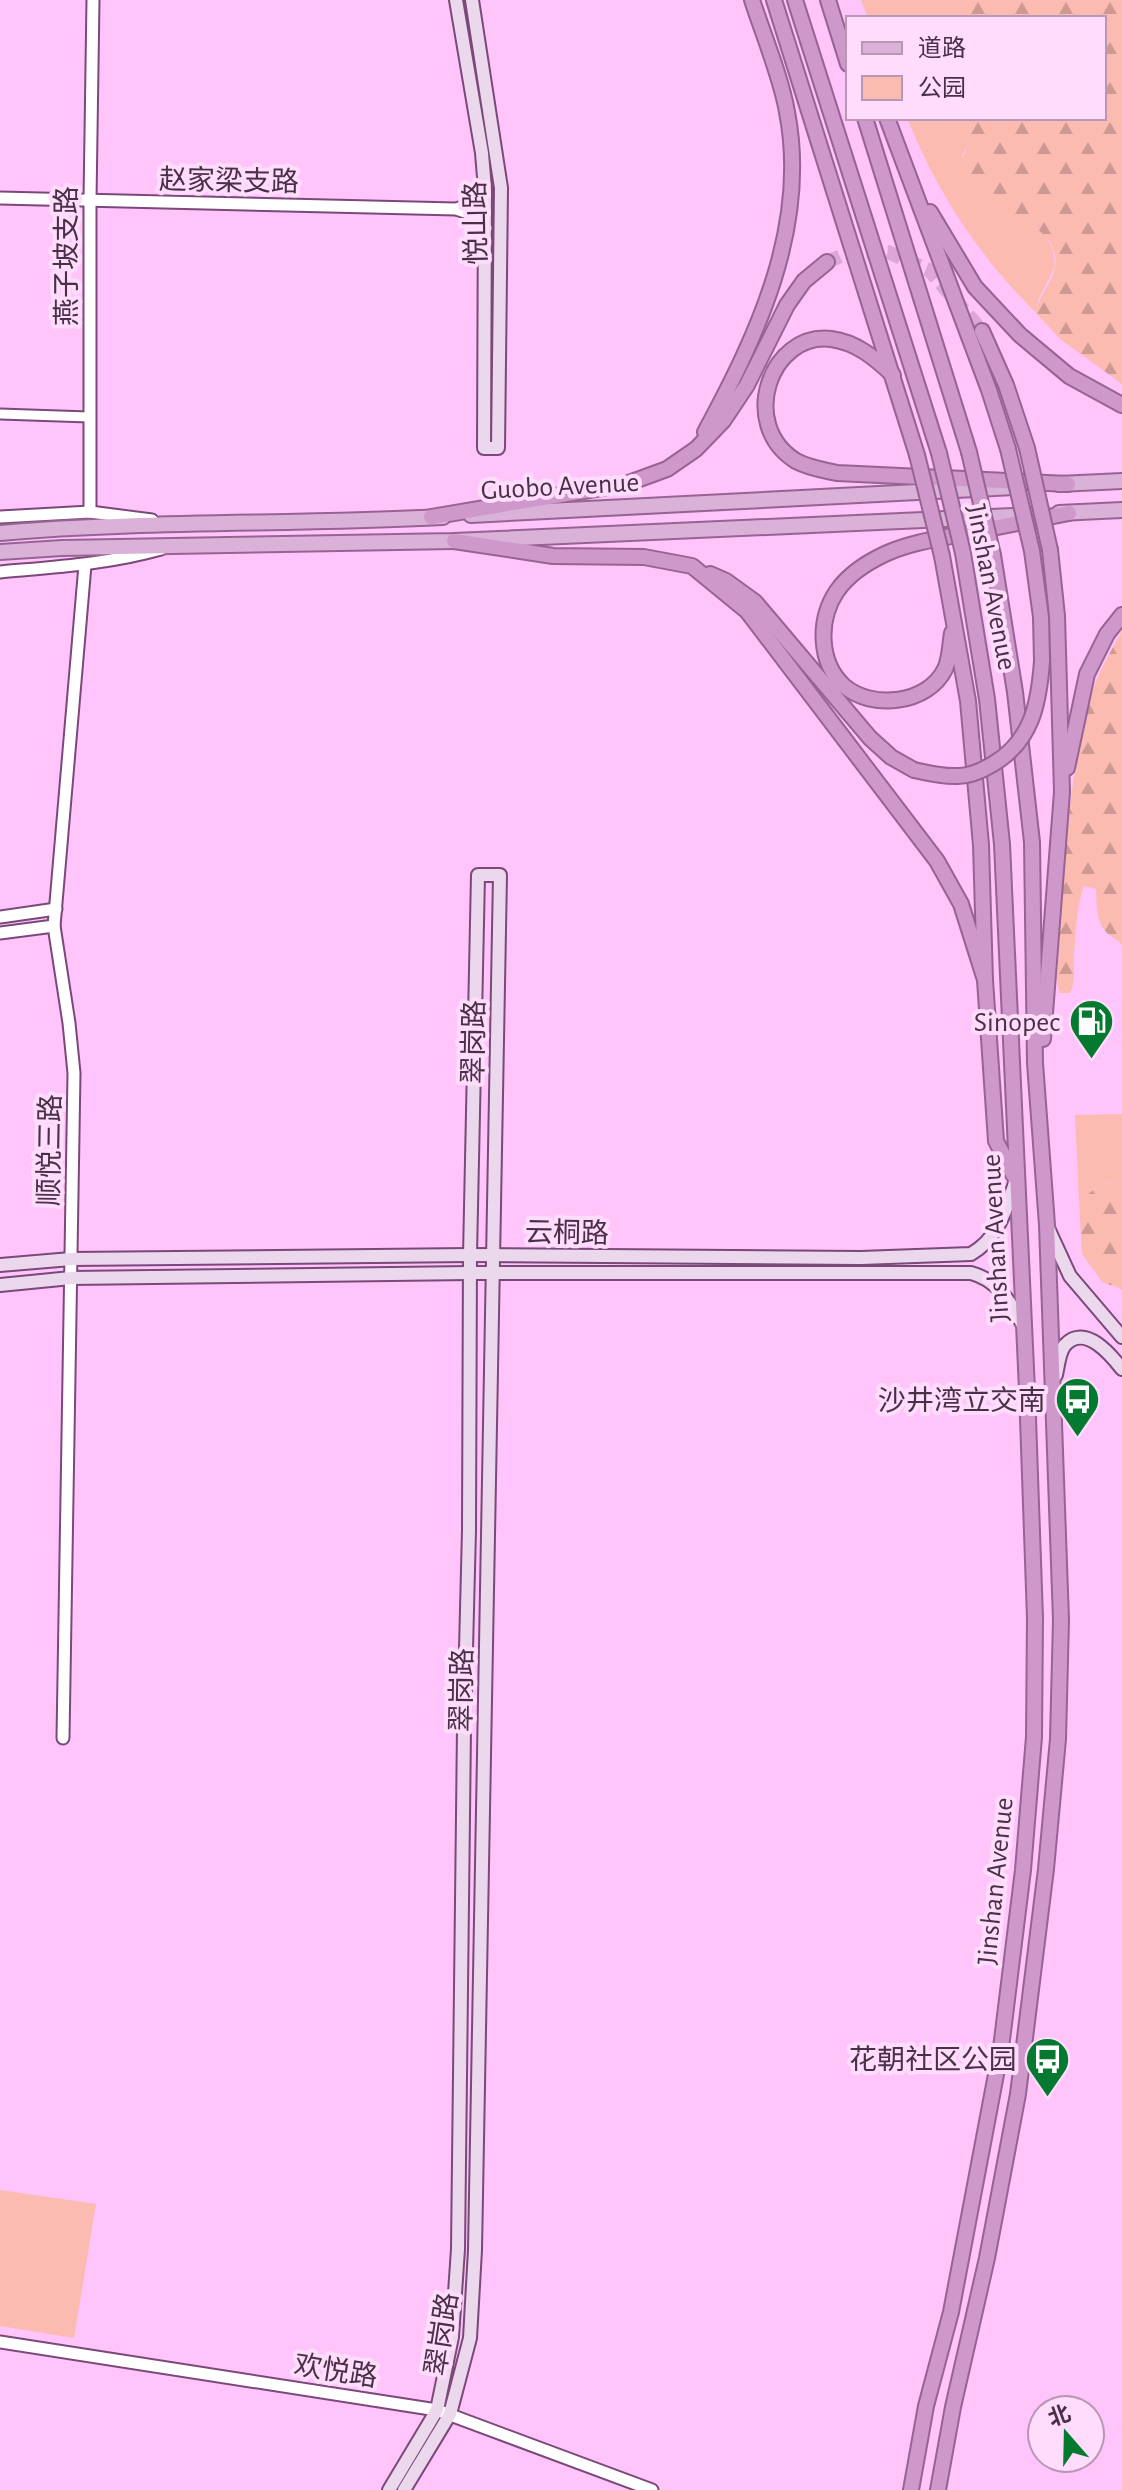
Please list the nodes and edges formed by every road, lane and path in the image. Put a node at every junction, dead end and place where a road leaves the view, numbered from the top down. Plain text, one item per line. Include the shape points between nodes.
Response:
1 (93, 0) edge
2 (456, 0) edge
3 (472, 0) edge
4 (752, 0) edge
5 (774, 0) edge
6 (795, 0) edge
7 (831, 0) edge
8 (846, 27) edge
9 (846, 56) edge
10 (866, 120) edge
11 (888, 120) edge
12 (914, 184) junction
13 (485, 189) junction
14 (0, 198) edge
15 (90, 200) junction
16 (456, 209) junction
17 (486, 228) junction
18 (827, 262) tunnel mouth
19 (982, 331) tunnel mouth
20 (893, 375) junction
21 (1122, 405) edge
22 (0, 414) edge
23 (89, 417) junction
24 (696, 449) junction
25 (1122, 481) edge
26 (1068, 484) junction
27 (1122, 510) edge
28 (90, 512) junction
29 (1069, 513) junction
30 (0, 517) edge
31 (431, 517) junction
32 (180, 523) junction
33 (0, 533) edge
34 (454, 541) junction
35 (177, 545) junction
36 (0, 552) edge
37 (85, 565) junction
38 (692, 566) junction
39 (0, 572) edge
40 (1122, 615) edge
41 (954, 617) junction
42 (1062, 792) junction
43 (56, 909) junction
44 (0, 917) edge
45 (54, 926) junction
46 (0, 933) edge
47 (985, 980) junction
48 (1038, 1099) junction
49 (1016, 1179) junction
50 (1047, 1225) junction
51 (470, 1255) junction
52 (492, 1255) junction
53 (71, 1259) junction
54 (0, 1265) edge
55 (470, 1273) junction
56 (492, 1273) junction
57 (71, 1278) junction
58 (0, 1285) edge
59 (1025, 1328) junction
60 (1122, 1337) edge
61 (1122, 1369) edge
62 (1054, 1382) junction
63 (63, 1738) dead end
64 (0, 2342) edge
65 (926, 2406) junction
66 (953, 2407) junction
67 (437, 2410) junction
68 (450, 2414) junction
69 (389, 2490) edge
70 (404, 2490) edge
71 (652, 2490) edge
72 (901, 2490) edge
73 (911, 2490) edge
74 (938, 2490) edge
75 (945, 2490) edge

1 - 15 street, 燕子坡支路
2 - 13 main road, 悦山路
3 - 17 main road, 悦山路 via 501,188 491,448
4 - 24 highway via 787,111 794,174 786,236 770,292 742,363
5 - 20 highway
6 - 49 highway, Jinshan Avenue, bridge via 939,453 963,553 987,699 1002,844
7 - 8 highway
7 - 9 highway
10 - 48 highway, Jinshan Avenue, bridge via 969,452 993,555 1032,842
11 - 12 highway
12 - 21 highway via 975,287 1020,335 1069,376
12 - 38 highway, bridge via 1008,449 1032,551 1042,661 1040,694 1023,737 1006,756 962,776 914,770 870,738 755,602
13 - 16 street via 477,200
13 - 17 main road, 悦山路
14 - 15 street, 赵家梁支路
15 - 16 street, 赵家梁支路
15 - 23 street, 燕子坡支路
16 - 17 street
18 - 24 highway via 787,305 747,385
19 - 42 highway, bridge via 1027,448 1050,550
20 - 26 highway via 852,344 829,338 810,341 774,371 765,395 765,419 777,443 812,468
20 - 41 highway, bridge
22 - 23 street
23 - 28 street, 燕子坡支路
24 - 31 highway via 667,469 626,484
25 - 26 main road, Guobo Avenue
26 - 31 main road, Guobo Avenue
27 - 29 main road, Guobo Avenue
28 - 30 street
28 - 32 street
29 - 34 main road, Guobo Avenue
29 - 41 highway via 885,554 837,591 826,616 823,645 843,685 861,697 910,698 945,670
31 - 32 main road, Guobo Avenue
32 - 33 main road, Guobo Avenue
34 - 35 main road, Guobo Avenue
34 - 38 highway via 553,556 644,557
35 - 36 main road, Guobo Avenue
35 - 37 street
37 - 39 street
37 - 43 street, 顺悦三路
38 - 47 highway via 747,611 937,861 961,904
40 - 42 highway via 1087,674
41 - 47 highway via 968,701 981,845
42 - 48 highway
43 - 44 street
43 - 45 street, 顺悦三路
45 - 46 street
45 - 53 street, 顺悦三路 via 74,1073
47 - 49 highway via 996,1141
48 - 50 highway, Jinshan Avenue
49 - 52 main road, 云桐路 via 994,1235 971,1254
49 - 59 highway, Jinshan Avenue
50 - 60 main road via 1070,1276
50 - 62 highway, Jinshan Avenue
51 - 52 main road, 云桐路
51 - 52 main road, 翠岗路 via 478,875 500,875
51 - 53 main road, 云桐路
51 - 55 main road, 翠岗路
52 - 56 main road, 翠岗路
53 - 54 main road, 云桐路
53 - 57 street, 顺悦三路
55 - 56 main road, 云桐路
55 - 57 main road, 云桐路
55 - 67 main road, 翠岗路 via 458,2249 452,2337
56 - 59 main road, 云桐路 via 971,1273 999,1287
56 - 68 main road, 翠岗路 via 475,2250 470,2338
57 - 58 main road, 云桐路
57 - 63 street, 顺悦三路
59 - 65 highway, Jinshan Avenue via 1035,1648 1023,1870 1001,2048 951,2312
61 - 62 main road via 1100,1346 1082,1338 1064,1346
62 - 66 highway, Jinshan Avenue via 1061,1620 1058,1739 1046,1869 1018,2094
64 - 67 street, 欢悦路
65 - 72 highway
65 - 73 highway, Jinshan Avenue
66 - 74 highway, Jinshan Avenue
66 - 75 highway
67 - 68 street, 欢悦路
67 - 69 main road, 翠岗路
68 - 70 main road, 翠岗路
68 - 71 street, 欢悦路

